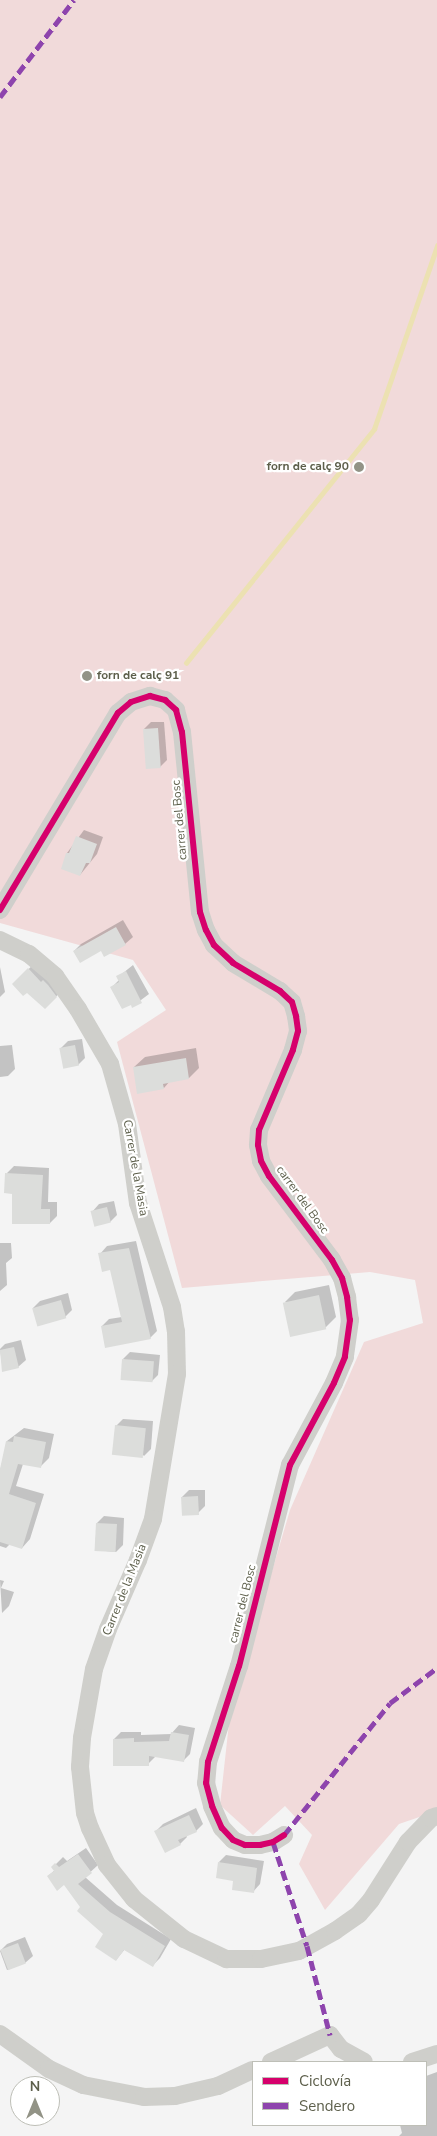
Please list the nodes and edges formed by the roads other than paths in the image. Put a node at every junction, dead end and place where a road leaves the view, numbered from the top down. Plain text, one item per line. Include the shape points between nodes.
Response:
1 (0, 910) edge
2 (0, 940) edge
3 (437, 1816) edge
4 (284, 1835) dead end
5 (0, 2034) edge
6 (437, 2054) edge
7 (273, 2061) edge
8 (362, 2061) edge
9 (415, 2061) edge
10 (252, 2070) edge

1 - 4 street, carrer del Bosc via 118,713 131,702 150,696 164,700 176,710 182,732 200,912 206,930 214,944 233,963 280,991 292,1002 296,1016 298,1031 293,1050 259,1130 261,1161 332,1260 348,1297 350,1320 345,1357 290,1465 239,1666 208,1762 206,1783 212,1806 222,1828 234,1840 245,1845 260,1845
2 - 3 street, Carrer de la Masia via 29,954 54,976 78,1009 110,1064 127,1124 138,1203 172,1307 176,1331 178,1374 153,1518 94,1669 82,1738 80,1767 85,1813 107,1865 134,1899 184,1939 226,1959 261,1959 300,1951 359,1914 408,1842 431,1818
5 - 10 street via 49,2069 83,2085 144,2097 175,2096 218,2086
6 - 9 street
7 - 8 street via 330,2034 341,2050

